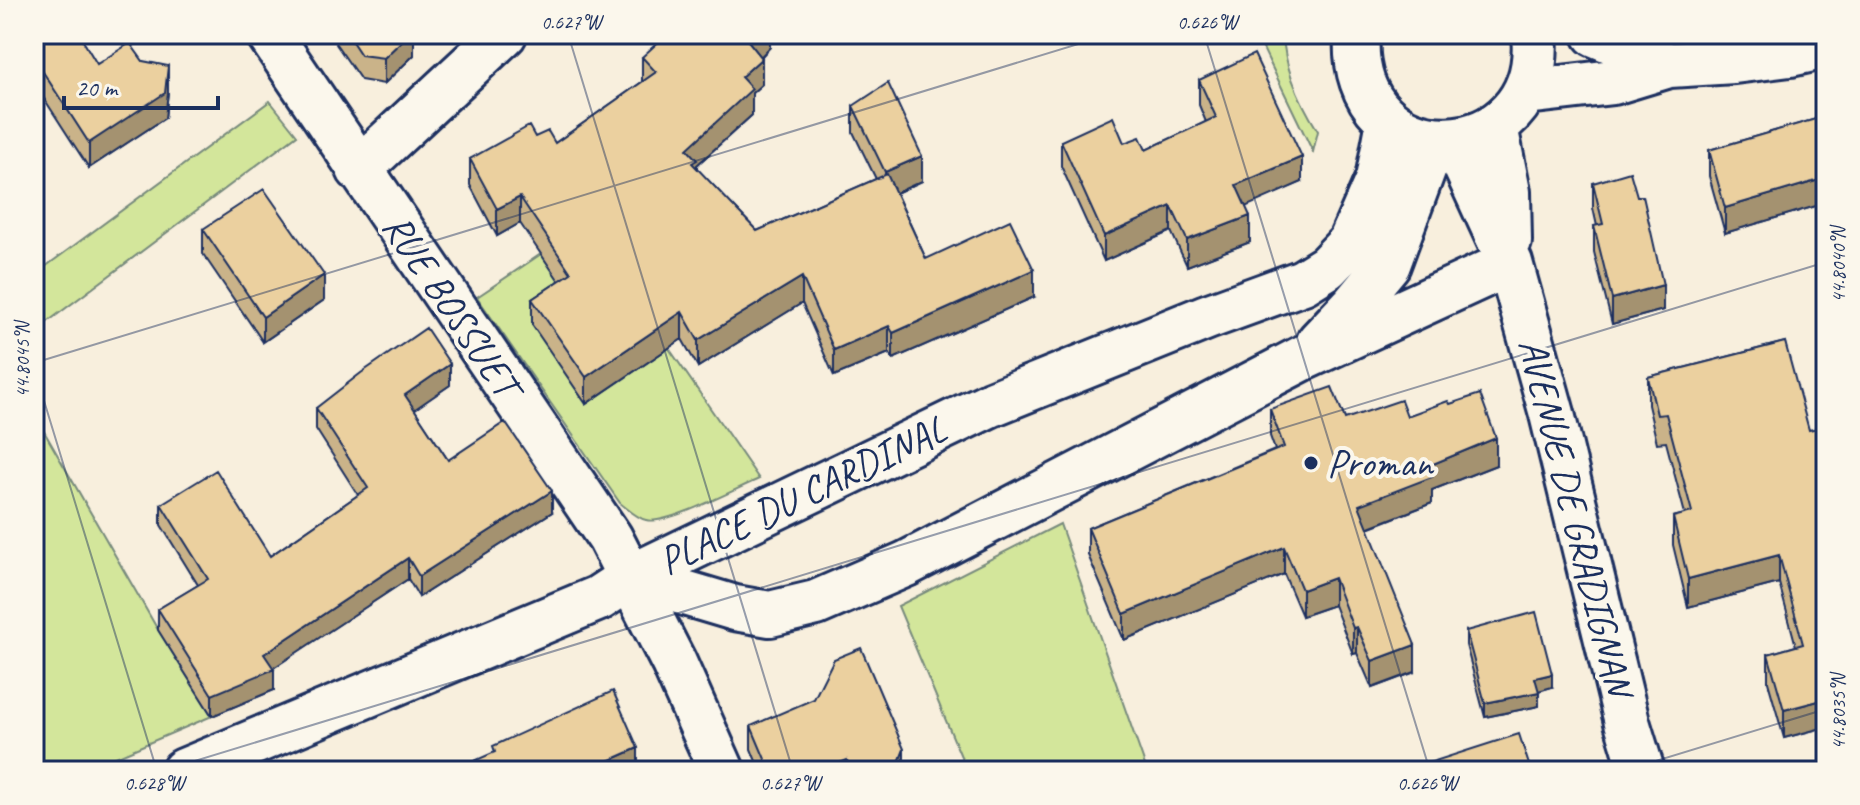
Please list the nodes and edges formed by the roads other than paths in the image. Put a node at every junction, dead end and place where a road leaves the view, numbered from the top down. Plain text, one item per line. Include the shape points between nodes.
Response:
1 (269, 34) edge
2 (504, 34) edge
3 (1357, 34) edge
4 (1534, 34) edge
5 (1595, 34) edge
6 (1826, 46) edge
7 (1669, 65) junction
8 (1526, 92) junction
9 (1389, 121) junction
10 (1495, 126) junction
11 (1444, 140) junction
12 (359, 169) junction
13 (1510, 263) junction
14 (1303, 358) junction
15 (631, 577) junction
16 (184, 771) edge
17 (722, 771) edge
18 (1642, 771) edge

1 - 12 street, RUE BOSSUET
2 - 12 street
3 - 9 street via 1360,81
4 - 8 street via 1536,51
5 - 7 street
6 - 7 street
7 - 8 street via 1613,82
8 - 10 street
9 - 11 street via 1410,134
9 - 15 street, PLACE DU CARDINAL via 1378,179 1350,243 1303,282 991,404
10 - 11 street
10 - 13 street, AVENUE DE GRADIGNAN via 1508,192
11 - 13 street, AVENUE DE GRADIGNAN
11 - 14 street, PLACE DU CARDINAL via 1388,264
12 - 15 street, RUE BOSSUET via 610,538
13 - 14 street, PLACE DU CARDINAL
13 - 18 street, AVENUE DE GRADIGNAN
14 - 15 street, PLACE DU CARDINAL via 919,557 816,603 770,614
15 - 16 street via 599,598
15 - 17 street, RUE BOSSUET

